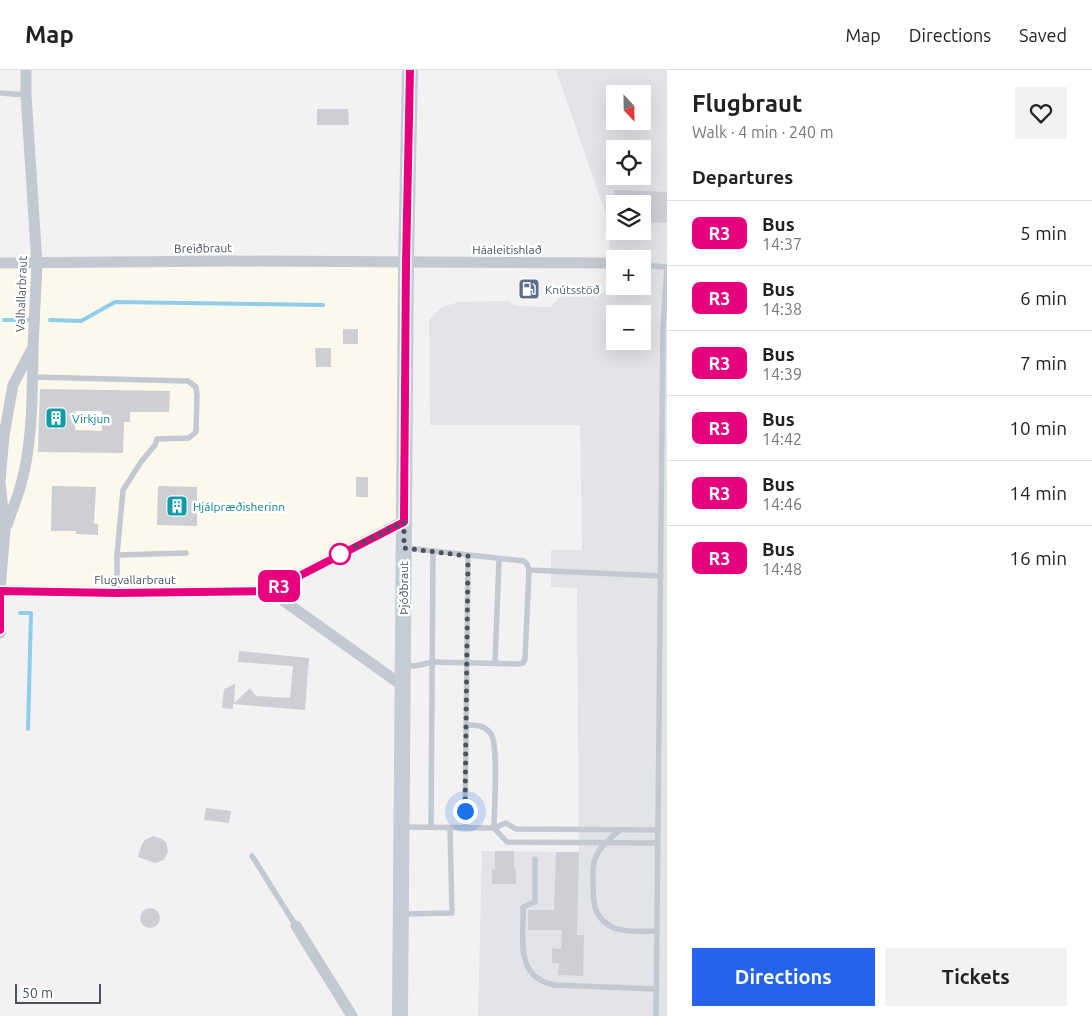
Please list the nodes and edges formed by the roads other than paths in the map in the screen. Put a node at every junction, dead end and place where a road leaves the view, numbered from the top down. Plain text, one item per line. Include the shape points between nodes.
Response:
1 (26, 70) edge
2 (410, 70) edge
3 (0, 93) edge
4 (26, 95) junction
5 (406, 262) junction
6 (0, 263) edge
7 (37, 264) junction
8 (606, 264) edge
9 (651, 266) edge
10 (666, 267) edge
11 (33, 347) junction
12 (33, 377) junction
13 (404, 522) junction
14 (5, 529) junction
15 (404, 548) junction
16 (433, 552) junction
17 (186, 553) dead end
18 (117, 555) junction
19 (468, 556) junction
20 (499, 559) junction
21 (529, 570) junction
22 (661, 576) junction
23 (0, 591) edge
24 (270, 591) junction
25 (117, 593) junction
26 (0, 633) edge
27 (432, 662) junction
28 (467, 662) junction
29 (495, 663) junction
30 (403, 665) junction
31 (403, 686) junction
32 (466, 725) junction
33 (402, 827) junction
34 (431, 828) junction
35 (450, 828) junction
36 (465, 828) junction
37 (494, 828) junction
38 (620, 830) junction
39 (658, 830) junction
40 (605, 843) junction
41 (658, 844) junction
42 (252, 856) dead end
43 (535, 859) dead end
44 (401, 914) junction
45 (296, 926) joint
46 (657, 931) junction
47 (657, 989) junction
48 (352, 1016) edge
49 (400, 1016) edge
50 (656, 1016) edge

1 - 4 street, Valhallarbraut
2 - 5 street, Þjóðbraut
3 - 4 lane
4 - 7 street, Valhallarbraut
5 - 7 street, Breiðbraut
5 - 8 street, Háaleitishlað
5 - 13 street, Þjóðbraut
6 - 7 street, Breiðbraut
7 - 11 street, Valhallarbraut
9 - 10 lane
10 - 22 lane
11 - 12 street
11 - 14 street, Valhallarbraut via 13,385 4,435 0,482
12 - 14 street via 28,447 20,487
12 - 18 lane via 188,381 196,387 196,432 189,438 157,439 123,490
13 - 15 street, Þjóðbraut
13 - 24 street, Flugvallarbraut
14 - 23 street, Valhallarbraut
15 - 16 lane
15 - 30 street, Þjóðbraut
16 - 19 lane
16 - 27 lane
17 - 18 lane
18 - 25 lane
19 - 20 lane
19 - 28 lane
20 - 21 lane via 524,561
20 - 29 lane
21 - 22 lane
21 - 29 lane via 525,659 518,664
22 - 39 lane
23 - 25 street, Flugvallarbraut
23 - 26 street, Valhallarbraut
24 - 25 street, Flugvallarbraut
24 - 31 street
27 - 28 lane
27 - 30 lane
27 - 34 lane
28 - 29 lane
28 - 32 lane
30 - 31 street, Þjóðbraut
31 - 33 street, Þjóðbraut
32 - 36 lane
32 - 37 lane via 487,729 494,742
33 - 34 lane
33 - 44 street, Þjóðbraut
34 - 35 lane
35 - 36 lane
35 - 44 lane via 452,913
36 - 37 lane
37 - 38 lane via 506,823 516,830
37 - 40 lane via 506,842
38 - 39 lane
38 - 40 lane
39 - 41 lane
40 - 41 lane
40 - 46 lane via 593,867 592,902 596,912 617,929
41 - 46 lane
42 - 45 lane
43 - 47 lane via 535,902 523,907 524,958 530,974 554,985
44 - 49 street, Þjóðbraut
45 - 48 street
46 - 47 lane
47 - 50 lane

